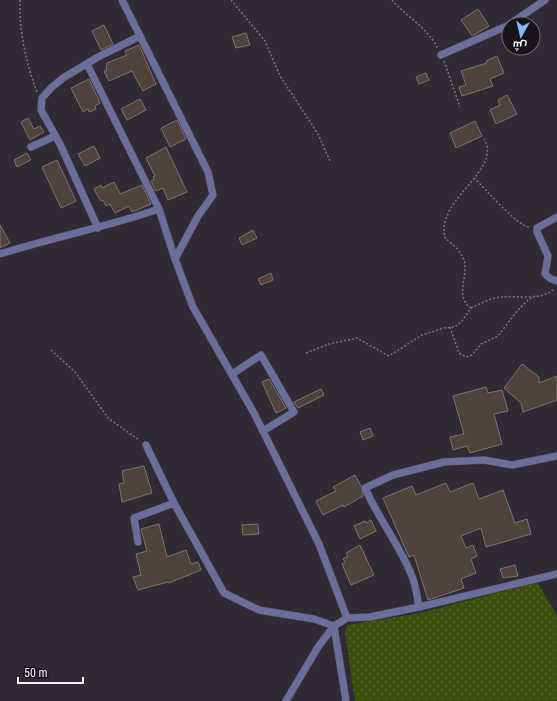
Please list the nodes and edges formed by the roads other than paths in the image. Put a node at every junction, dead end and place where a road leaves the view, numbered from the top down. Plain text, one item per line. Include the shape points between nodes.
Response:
1 (122, 0) edge
2 (545, 0) edge
3 (521, 16) edge
4 (501, 28) edge
5 (140, 36) junction
6 (441, 55) road end
7 (87, 64) junction
8 (55, 136) junction
9 (31, 147) dead end
10 (159, 209) junction
11 (557, 217) edge
12 (98, 228) junction
13 (0, 254) edge
14 (175, 259) junction
15 (557, 281) edge
16 (232, 374) junction
17 (263, 431) junction
18 (146, 445) road end
19 (557, 456) edge
20 (174, 503) junction
21 (138, 542) dead end
22 (557, 574) edge
23 (419, 607) junction
24 (347, 618) junction
25 (334, 626) junction
26 (286, 701) edge
27 (346, 701) edge

1 - 5 street
2 - 3 street
4 - 6 street
5 - 7 street
5 - 14 street via 208,172 214,195 198,216
7 - 8 street via 52,87 42,98 44,117
7 - 10 street
8 - 9 street
8 - 12 street
10 - 12 street
10 - 14 street
11 - 15 street via 537,228 548,256 545,274
12 - 13 street
14 - 16 street via 193,307
16 - 17 street
16 - 17 street via 262,355 294,412
17 - 24 street via 319,544
18 - 20 street
19 - 23 street via 512,465 484,460 444,462 393,475 365,488 412,575
20 - 21 street via 134,518
20 - 25 street via 224,593 259,610 314,619
22 - 23 street
23 - 24 street via 370,617
24 - 25 street
25 - 26 street via 314,653
25 - 27 street

